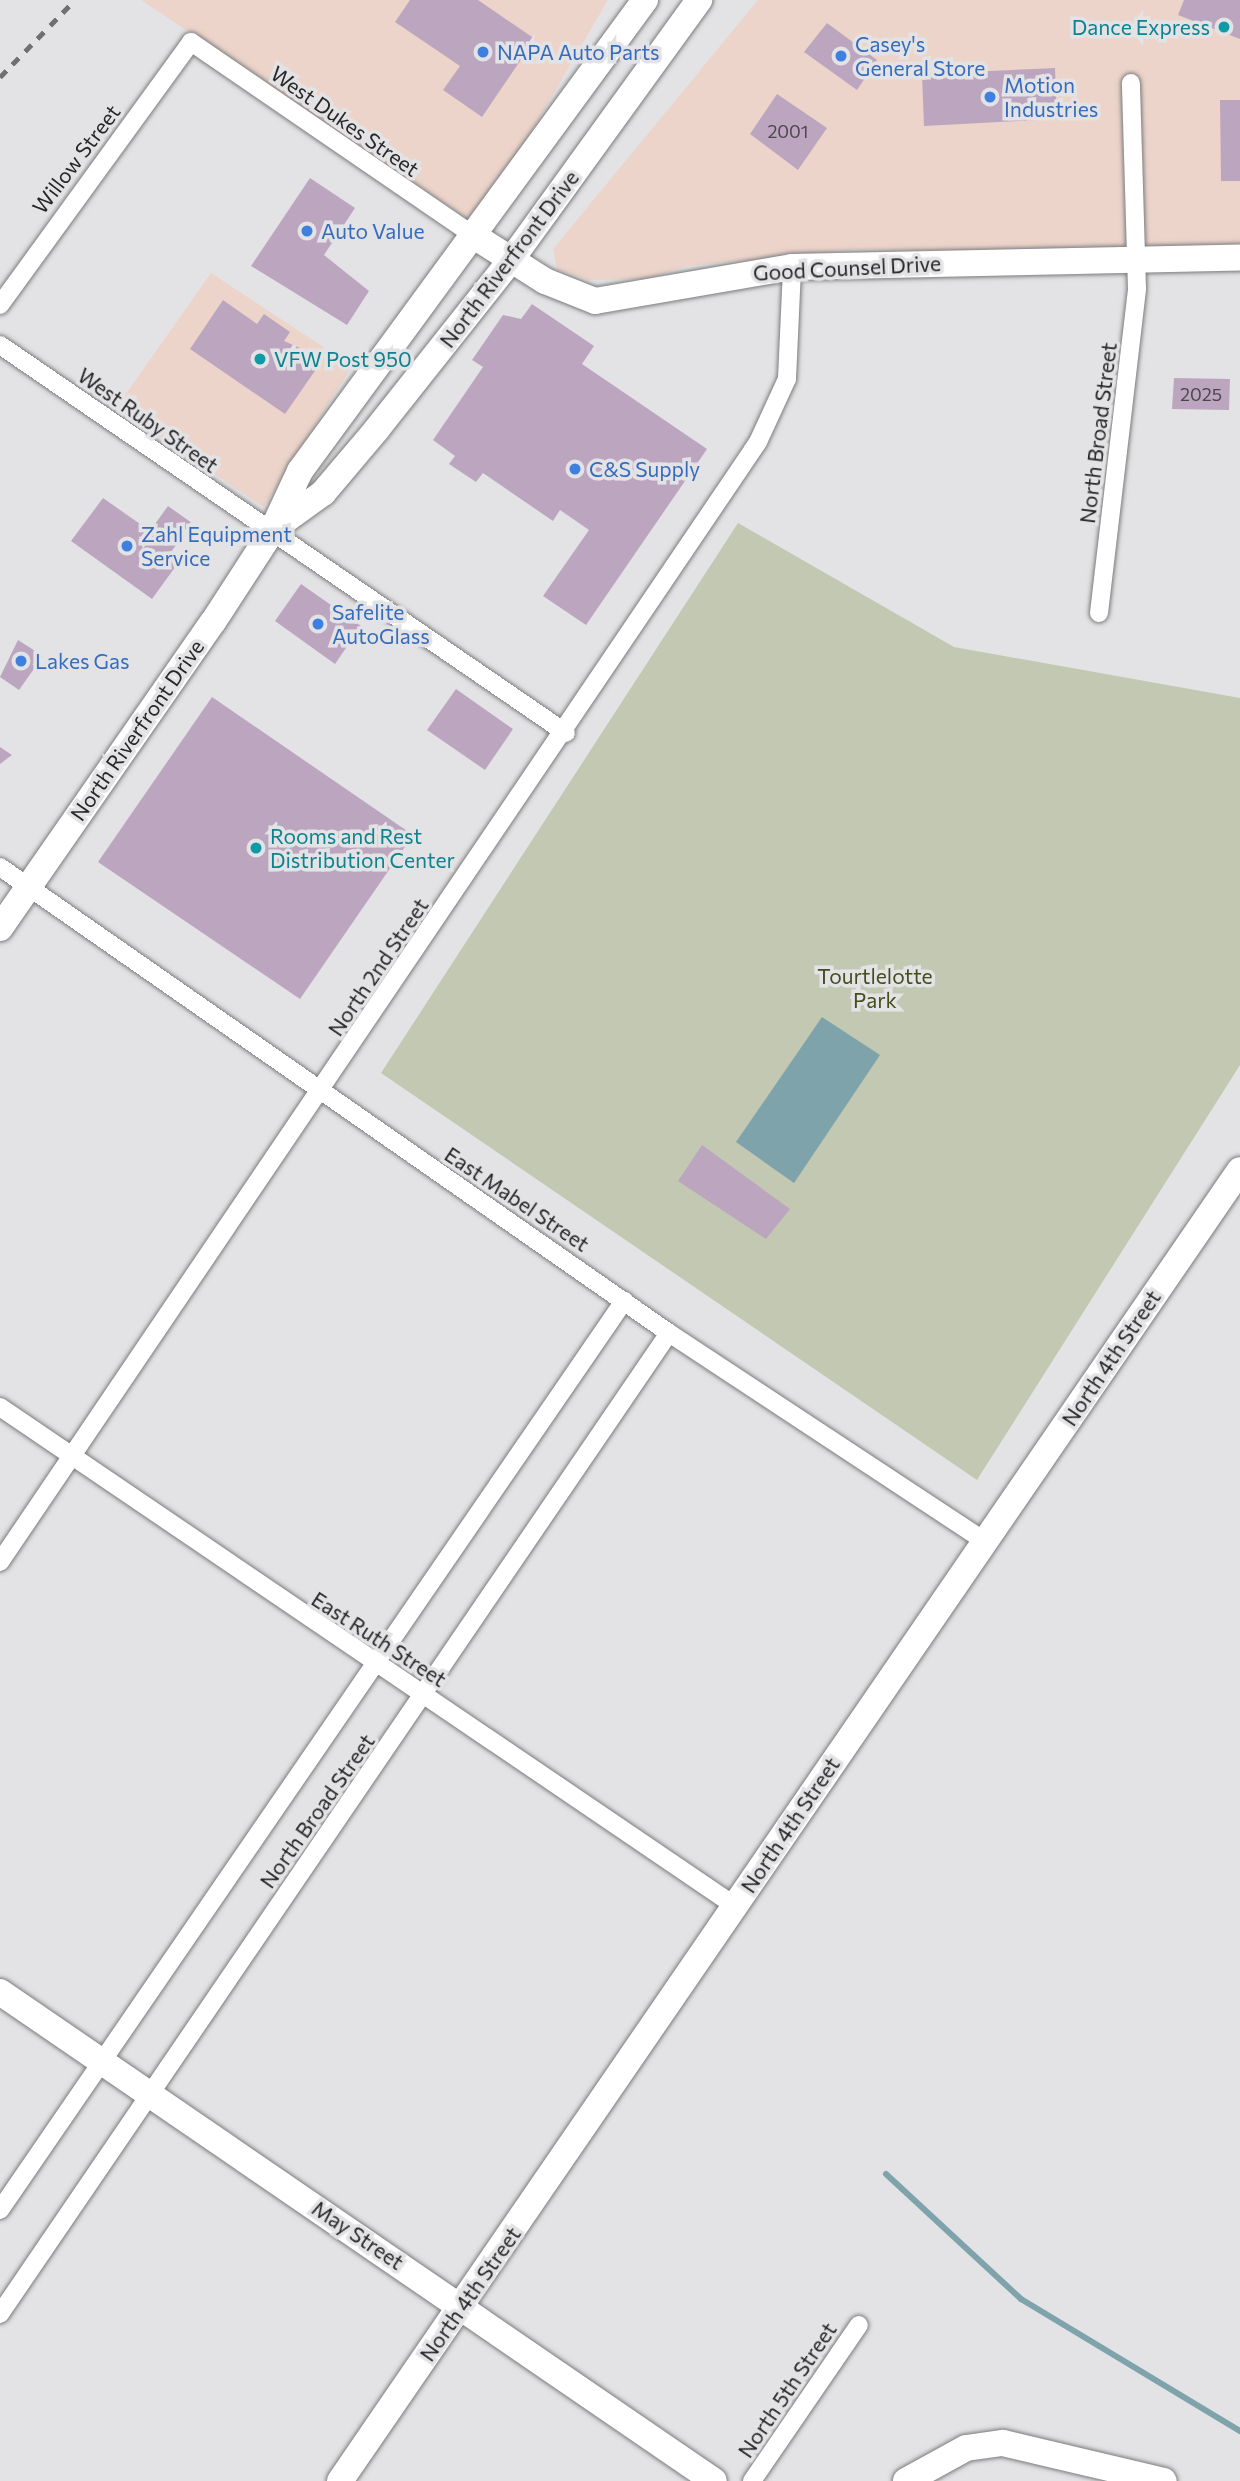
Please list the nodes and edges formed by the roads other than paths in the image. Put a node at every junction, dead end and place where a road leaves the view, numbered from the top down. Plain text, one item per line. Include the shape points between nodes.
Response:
1 (645, 0) edge
2 (699, 0) edge
3 (191, 42) joint
4 (1131, 83) dead end
5 (474, 236) junction
6 (1240, 258) edge
7 (1136, 259) junction
8 (511, 260) junction
9 (792, 267) junction
10 (0, 305) edge
11 (0, 345) edge
12 (272, 530) junction
13 (1099, 613) dead end
14 (566, 733) junction
15 (0, 867) edge
16 (28, 888) junction
17 (0, 928) edge
18 (321, 1092) junction
19 (1240, 1170) edge
20 (624, 1301) junction
21 (669, 1333) junction
22 (0, 1407) edge
23 (72, 1459) junction
24 (985, 1541) junction
25 (0, 1562) edge
26 (374, 1665) junction
27 (424, 1696) junction
28 (735, 1906) junction
29 (0, 1992) edge
30 (102, 2062) junction
31 (149, 2095) junction
32 (0, 2210) edge
33 (463, 2305) junction
34 (0, 2314) edge
35 (859, 2325) dead end
36 (340, 2481) edge
37 (714, 2481) edge
38 (752, 2481) edge
39 (906, 2481) edge
40 (1164, 2481) edge

1 - 5 street, North Riverfront Drive
2 - 8 street, North Riverfront Drive
3 - 5 street, West Dukes Street
3 - 10 street, Willow Street
4 - 7 street, North Broad Street
5 - 8 street, Good Counsel Drive
5 - 12 street, North Riverfront Drive via 300,471
6 - 7 street, Good Counsel Drive
7 - 9 street, Good Counsel Drive
7 - 13 street, North Broad Street
8 - 9 street, Good Counsel Drive via 595,301
8 - 12 street, North Riverfront Drive via 323,493
9 - 14 street, North 2nd Street via 792,345 776,411
11 - 12 street, West Ruby Street
12 - 14 street, West Ruby Street
12 - 16 street, North Riverfront Drive
14 - 18 street, North 2nd Street
15 - 16 street, East Mabel Street
16 - 17 street, North Riverfront Drive
16 - 18 street, East Mabel Street
18 - 20 street, East Mabel Street
18 - 23 street, North 2nd Street
19 - 24 street, North 4th Street
20 - 21 street, East Mabel Street
20 - 26 street, North Broad Street
21 - 24 street, East Mabel Street
21 - 27 street, North Broad Street
22 - 23 street, East Ruth Street
23 - 25 street, North 2nd Street
23 - 26 street, East Ruth Street
24 - 28 street, North 4th Street
26 - 27 street, East Ruth Street
26 - 30 street, North Broad Street
27 - 28 street, East Ruth Street
27 - 31 street, North Broad Street
28 - 33 street, North 4th Street
29 - 30 street, May Street
30 - 31 street, May Street
30 - 32 street, North Broad Street
31 - 33 street, May Street
31 - 34 street, North Broad Street
33 - 36 street, North 4th Street
33 - 37 street, May Street
35 - 38 street, North 5th Street
39 - 40 street via 967,2448 1003,2443

